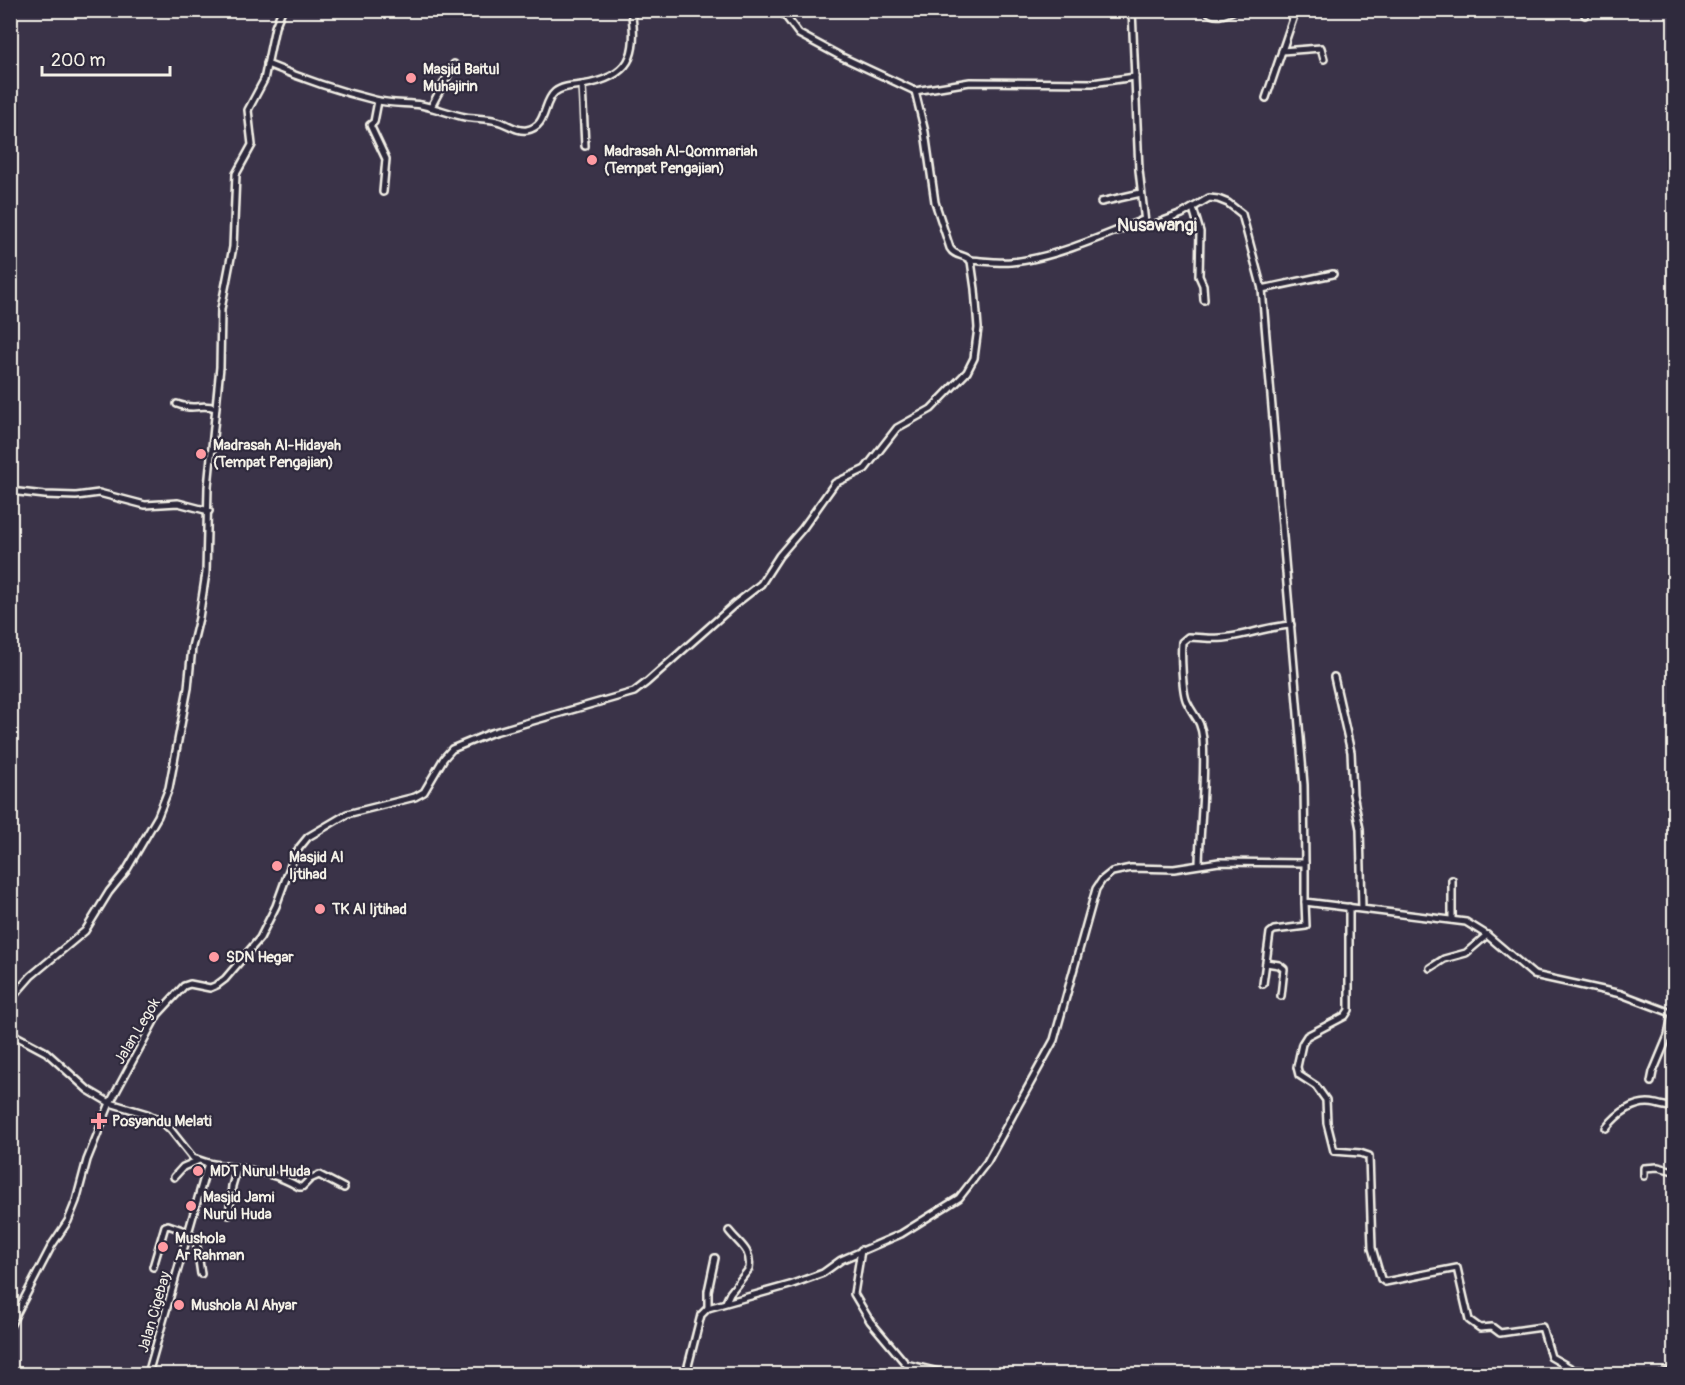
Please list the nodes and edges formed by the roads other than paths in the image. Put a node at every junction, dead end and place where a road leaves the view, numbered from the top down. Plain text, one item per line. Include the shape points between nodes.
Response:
1 (282, 10) edge
2 (631, 10) edge
3 (781, 10) edge
4 (1132, 10) edge
5 (1206, 10) edge
6 (1235, 10) edge
7 (1296, 10) edge
8 (1282, 51) junction
9 (1324, 59) dead end
10 (267, 64) junction
11 (454, 64) dead end
12 (1135, 77) junction
13 (582, 85) junction
14 (915, 91) junction
15 (1266, 98) dead end
16 (378, 101) junction
17 (431, 107) junction
18 (585, 146) dead end
19 (383, 192) dead end
20 (1141, 193) junction
21 (1101, 202) dead end
22 (1193, 208) junction
23 (1143, 220) junction
24 (970, 260) junction
25 (1333, 274) dead end
26 (1262, 289) junction
27 (1204, 300) dead end
28 (177, 404) dead end
29 (215, 408) junction
30 (10, 491) edge
31 (208, 511) junction
32 (1291, 625) junction
33 (1334, 677) dead end
34 (1305, 863) junction
35 (1199, 864) junction
36 (1452, 880) dead end
37 (1305, 902) junction
38 (1349, 907) junction
39 (1362, 908) junction
40 (1452, 920) junction
41 (1487, 935) junction
42 (1266, 963) junction
43 (1430, 968) dead end
44 (1263, 984) dead end
45 (1281, 996) dead end
46 (10, 1000) edge
47 (1673, 1014) edge
48 (10, 1028) edge
49 (1651, 1082) dead end
50 (110, 1103) junction
51 (1674, 1107) edge
52 (1606, 1128) dead end
53 (1674, 1128) edge
54 (1674, 1139) edge
55 (197, 1161) junction
56 (208, 1163) junction
57 (237, 1169) junction
58 (1674, 1172) edge
59 (1644, 1176) dead end
60 (174, 1177) dead end
61 (344, 1188) dead end
62 (229, 1215) dead end
63 (729, 1231) dead end
64 (188, 1232) junction
65 (861, 1250) junction
66 (715, 1258) dead end
67 (153, 1267) dead end
68 (201, 1274) dead end
69 (726, 1302) junction
70 (708, 1308) junction
71 (10, 1326) edge
72 (1674, 1370) edge
73 (148, 1374) edge
74 (686, 1374) edge
75 (947, 1374) edge
76 (1598, 1374) edge
77 (1662, 1374) edge

1 - 10 street
2 - 13 street via 634,46 623,68 598,83
3 - 14 street via 799,34
4 - 12 street
5 - 6 street via 1217,16
7 - 8 street
8 - 9 street via 1321,48
8 - 15 street
10 - 16 street
10 - 29 street via 261,87 248,110 250,151 236,174 233,247 221,309
11 - 17 street
12 - 14 street via 1090,83 970,82
12 - 20 street
13 - 17 street via 555,92 534,129 523,131 495,120 463,117
13 - 18 street
14 - 24 street via 935,202 950,248
16 - 17 street
16 - 19 street via 370,125 386,159
20 - 21 street
20 - 23 street
22 - 23 street via 1150,226
22 - 26 street via 1209,198 1218,199 1242,214
22 - 27 street via 1200,232 1199,276
23 - 24 street via 1029,259
24 - 50 street, Jalan Legok via 978,328 972,365 931,409 897,428 865,469 831,486 761,584 634,692 452,749 424,792 347,814 308,837 293,859 260,938 217,985 208,988 187,984 180,988 158,1014
25 - 26 street
26 - 32 street
28 - 29 street
29 - 31 street
30 - 31 street via 99,494 145,505 178,503
31 - 46 street via 203,596 164,804 126,871 85,931 31,976
32 - 34 street via 1304,785
32 - 35 street via 1216,639 1188,638 1182,642 1186,701 1198,718 1203,740
33 - 39 street via 1351,752 1360,829
34 - 35 street
34 - 37 street
35 - 65 street via 1174,869 1131,868 1113,872 1102,880 1096,889 1054,1040 987,1162 947,1207 901,1234
36 - 40 street
37 - 38 street
37 - 42 street via 1306,926 1270,933
38 - 39 street
38 - 76 street via 1348,1011 1307,1036 1297,1070 1326,1100 1334,1151 1369,1156 1372,1248 1382,1280 1457,1268 1469,1320 1480,1328 1493,1328 1500,1333 1542,1327 1551,1357 1574,1370
39 - 40 street
40 - 41 street via 1466,922
41 - 43 street via 1466,953
41 - 47 street via 1534,975 1621,994
42 - 44 street
42 - 45 street via 1284,969
47 - 49 street
48 - 50 street
50 - 55 street via 159,1120
50 - 71 street, Jalan Legok via 72,1212
51 - 52 street via 1654,1104 1624,1109
53 - 54 street
55 - 56 street
55 - 60 street via 183,1167
56 - 57 street
56 - 64 street, Jalan Cigebay
57 - 61 street via 258,1170 299,1187 319,1175
57 - 62 street
58 - 59 street via 1644,1168
63 - 69 street via 749,1252 750,1265
64 - 67 street via 165,1225
64 - 68 street via 198,1243
64 - 73 street, Jalan Cigebay
65 - 69 street via 809,1279
65 - 75 street via 854,1294 870,1321 906,1364
66 - 70 street
69 - 70 street
70 - 74 street via 701,1315
72 - 77 street

